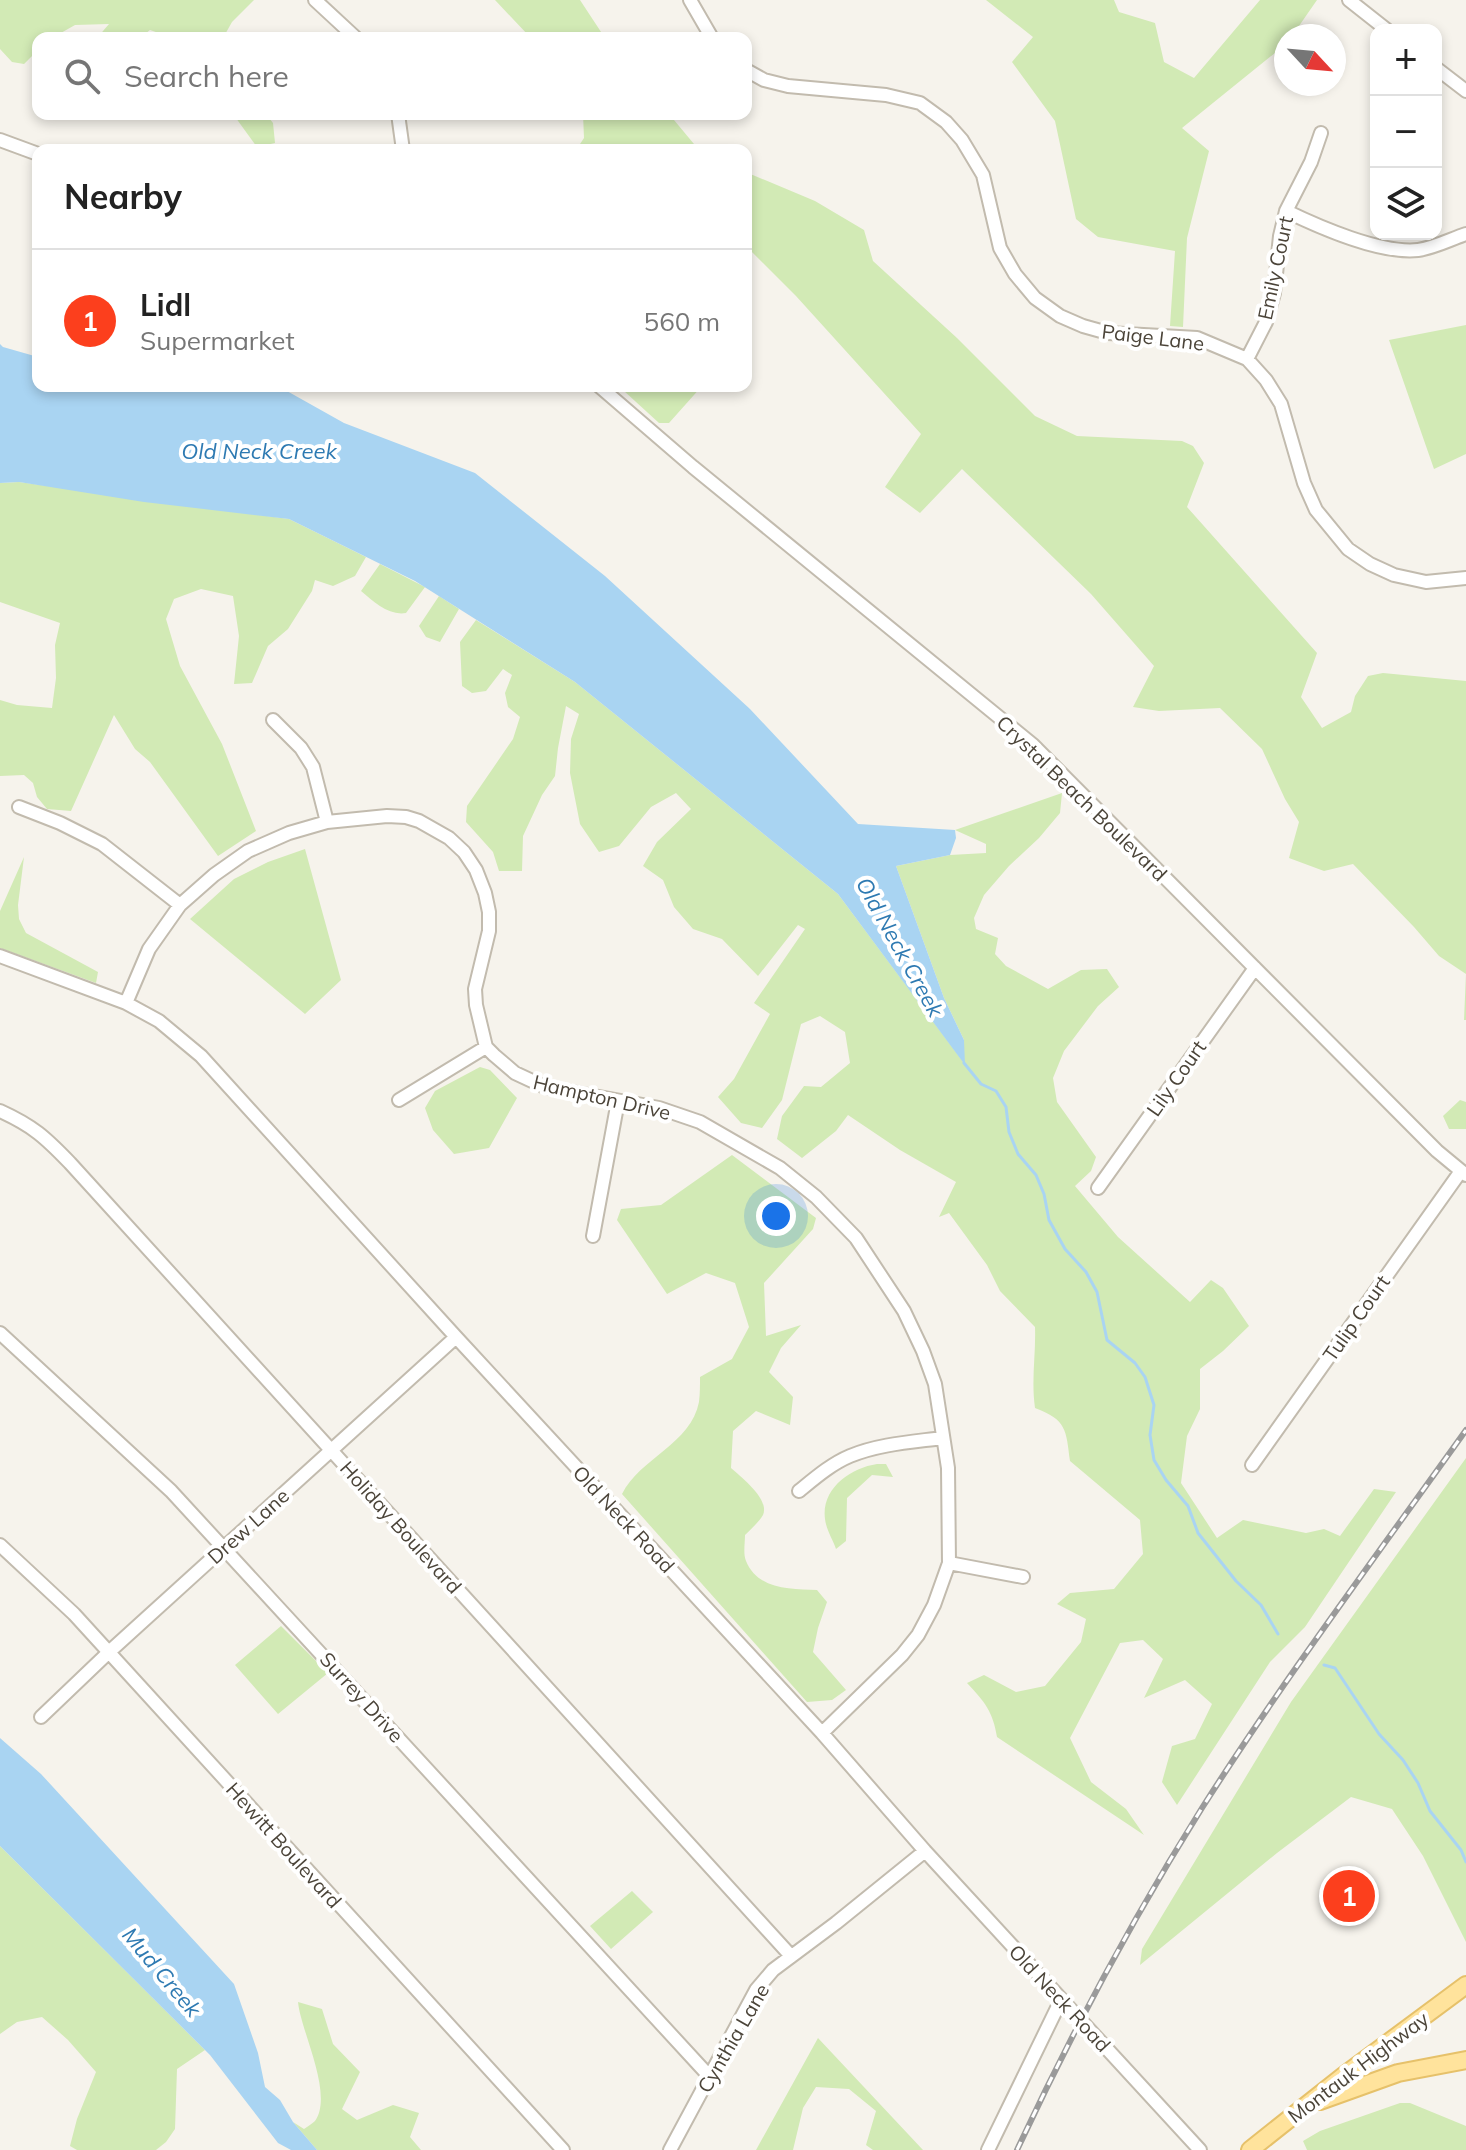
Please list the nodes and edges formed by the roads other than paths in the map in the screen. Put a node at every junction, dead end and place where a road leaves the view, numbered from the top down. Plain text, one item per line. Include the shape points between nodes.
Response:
1 (315, 0) edge
2 (690, 0) edge
3 (1349, 0) edge
4 (1379, 24) edge
5 (350, 32) edge
6 (709, 32) edge
7 (752, 73) edge
8 (1442, 73) edge
9 (1466, 91) edge
10 (399, 120) edge
11 (1321, 133) dead end
12 (0, 140) edge
13 (402, 144) edge
14 (32, 152) edge
15 (1286, 211) junction
16 (1466, 234) edge
17 (1247, 359) junction
18 (606, 392) edge
19 (1466, 578) edge
20 (273, 720) dead end
21 (19, 807) dead end
22 (327, 822) junction
23 (180, 905) junction
24 (0, 956) edge
25 (1255, 968) junction
26 (126, 1003) junction
27 (486, 1047) junction
28 (399, 1100) dead end
29 (618, 1101) junction
30 (0, 1111) edge
31 (1463, 1173) edge
32 (1098, 1188) dead end
33 (593, 1236) dead end
34 (0, 1333) edge
35 (456, 1337) junction
36 (942, 1438) junction
37 (332, 1450) junction
38 (1252, 1465) dead end
39 (799, 1491) dead end
40 (0, 1545) edge
41 (224, 1547) junction
42 (949, 1563) junction
43 (1023, 1577) dead end
44 (109, 1652) junction
45 (41, 1717) dead end
46 (822, 1733) junction
47 (925, 1851) junction
48 (791, 1956) junction
49 (1466, 1974) edge
50 (1466, 1985) edge
51 (1061, 2000) junction
52 (1421, 2018) junction
53 (1466, 2060) edge
54 (710, 2077) junction
55 (1304, 2107) junction
56 (563, 2150) edge
57 (670, 2150) edge
58 (988, 2150) edge
59 (1200, 2150) edge
60 (1250, 2150) edge

1 - 5 street
2 - 6 street
3 - 4 street
7 - 17 street, Paige Lane via 788,86 920,103 962,140 983,175 1000,248 1035,298 1083,326 1108,333 1197,338
8 - 9 street
10 - 13 street
11 - 15 street, Emily Court
12 - 14 street
15 - 16 street via 1395,249 1419,250
15 - 17 street, Emily Court via 1274,293
17 - 19 street, Paige Lane via 1281,404 1316,510 1348,549 1394,575 1426,582
18 - 25 street, Crystal Beach Boulevard via 1033,745
20 - 22 street via 313,767
21 - 23 street via 102,844
22 - 23 street via 248,851
22 - 27 street via 406,817 431,827 464,852 476,870 489,912 486,951 475,989
23 - 26 street via 149,949
24 - 26 street, Old Neck Road
25 - 31 street, Crystal Beach Boulevard
25 - 32 street, Lily Court
26 - 35 street, Old Neck Road via 159,1021 201,1056
27 - 28 street
27 - 29 street, Hampton Drive via 531,1082
29 - 33 street
29 - 36 street, Hampton Drive via 700,1122 742,1145 780,1168 850,1232 904,1311 923,1351 935,1384
30 - 37 street, Holiday Boulevard via 42,1134
31 - 38 street, Tulip Court
34 - 41 street, Surrey Drive
35 - 37 street, Drew Lane
35 - 46 street, Old Neck Road
36 - 39 street via 848,1457
36 - 42 street, Hampton Drive via 948,1468
37 - 41 street, Drew Lane
37 - 48 street, Holiday Boulevard
40 - 44 street, Hewitt Boulevard
41 - 44 street, Drew Lane
41 - 54 street, Surrey Drive
42 - 43 street
42 - 46 street, Hampton Drive via 934,1605 910,1645
44 - 45 street, Drew Lane
44 - 56 street, Hewitt Boulevard
46 - 47 street, Old Neck Road
47 - 48 street, Cynthia Lane
47 - 51 street, Old Neck Road
48 - 54 street, Cynthia Lane via 756,1990
49 - 52 main road
50 - 52 main road, Montauk Highway
51 - 58 street
51 - 59 street, Old Neck Road
52 - 55 main road, Montauk Highway
53 - 55 main road via 1398,2073
54 - 57 street, Cynthia Lane
55 - 60 main road, Montauk Highway

